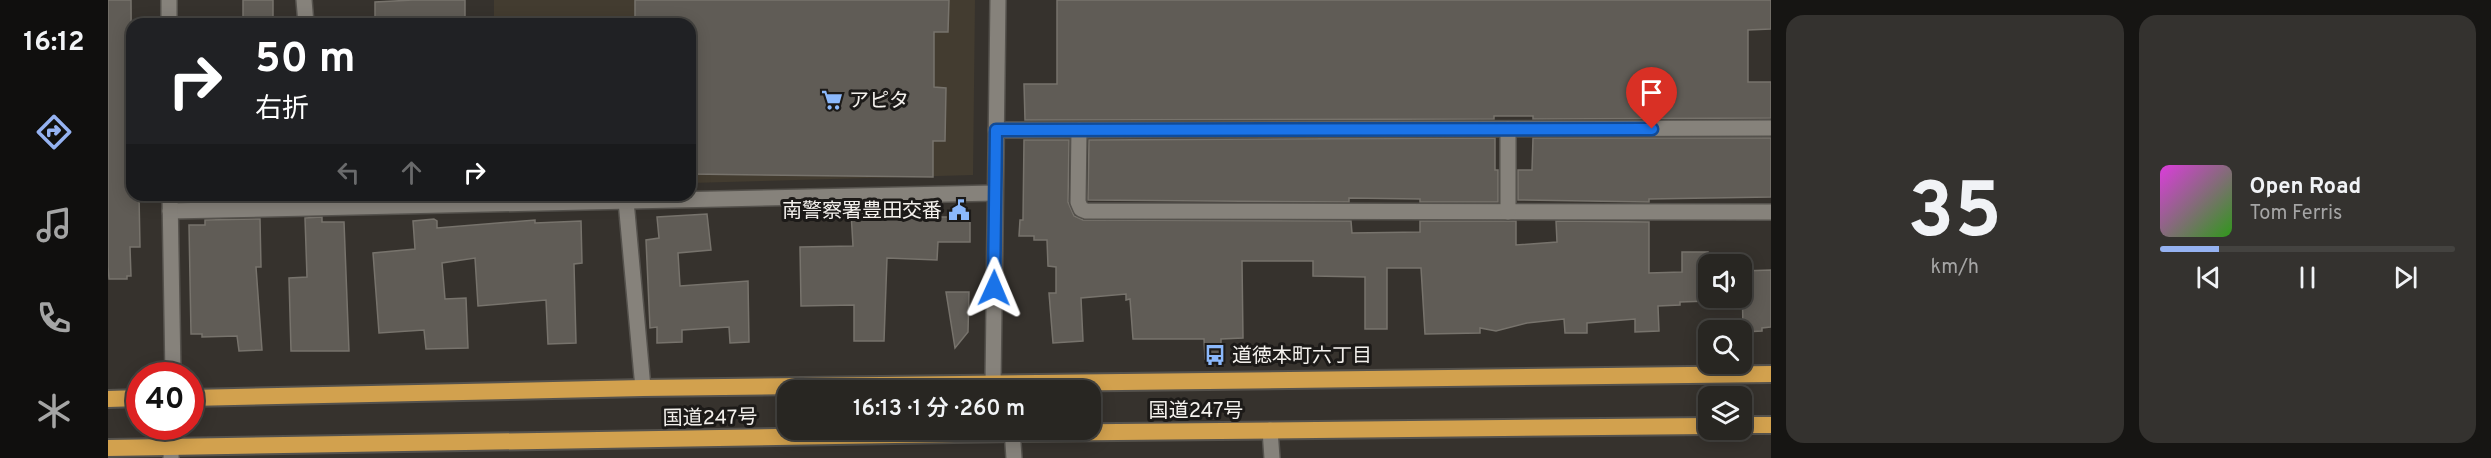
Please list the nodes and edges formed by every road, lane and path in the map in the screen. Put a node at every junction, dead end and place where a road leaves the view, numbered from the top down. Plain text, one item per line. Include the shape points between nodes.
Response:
1 (169, 0) edge
2 (304, 0) edge
3 (998, 0) edge
4 (169, 18) edge
5 (306, 18) edge
6 (1771, 128) edge
7 (1508, 129) junction
8 (996, 130) junction
9 (1079, 130) junction
10 (995, 193) junction
11 (696, 199) edge
12 (170, 201) edge
13 (626, 201) joint
14 (317, 202) edge
15 (170, 211) junction
16 (1508, 212) junction
17 (1771, 212) edge
18 (173, 362) edge
19 (1771, 374) edge
20 (995, 380) edge
21 (1101, 385) edge
22 (643, 388) junction
23 (777, 388) edge
24 (126, 398) edge
25 (204, 398) edge
26 (108, 399) edge
27 (1752, 425) edge
28 (1771, 425) edge
29 (1698, 426) edge
30 (1270, 430) junction
31 (1101, 431) edge
32 (777, 437) edge
33 (1013, 440) edge
34 (108, 448) edge
35 (171, 453) edge
36 (1014, 458) edge
37 (1272, 458) edge

1 - 4 street
2 - 5 street
3 - 8 street
6 - 7 street
7 - 9 street
7 - 16 street
8 - 9 street
8 - 10 street
9 - 16 street via 1078,202 1086,211
10 - 11 street
10 - 20 street
12 - 15 street
13 - 14 street
13 - 22 street
14 - 15 street
15 - 18 street
16 - 17 street
19 - 21 highway, 国道247号
22 - 23 highway, 国道247号
22 - 25 highway, 国道247号
24 - 26 highway
27 - 28 highway
29 - 30 highway, 国道247号
30 - 31 highway, 国道247号
30 - 37 street
32 - 35 highway, 国道247号
33 - 36 street
34 - 35 highway, 国道247号

